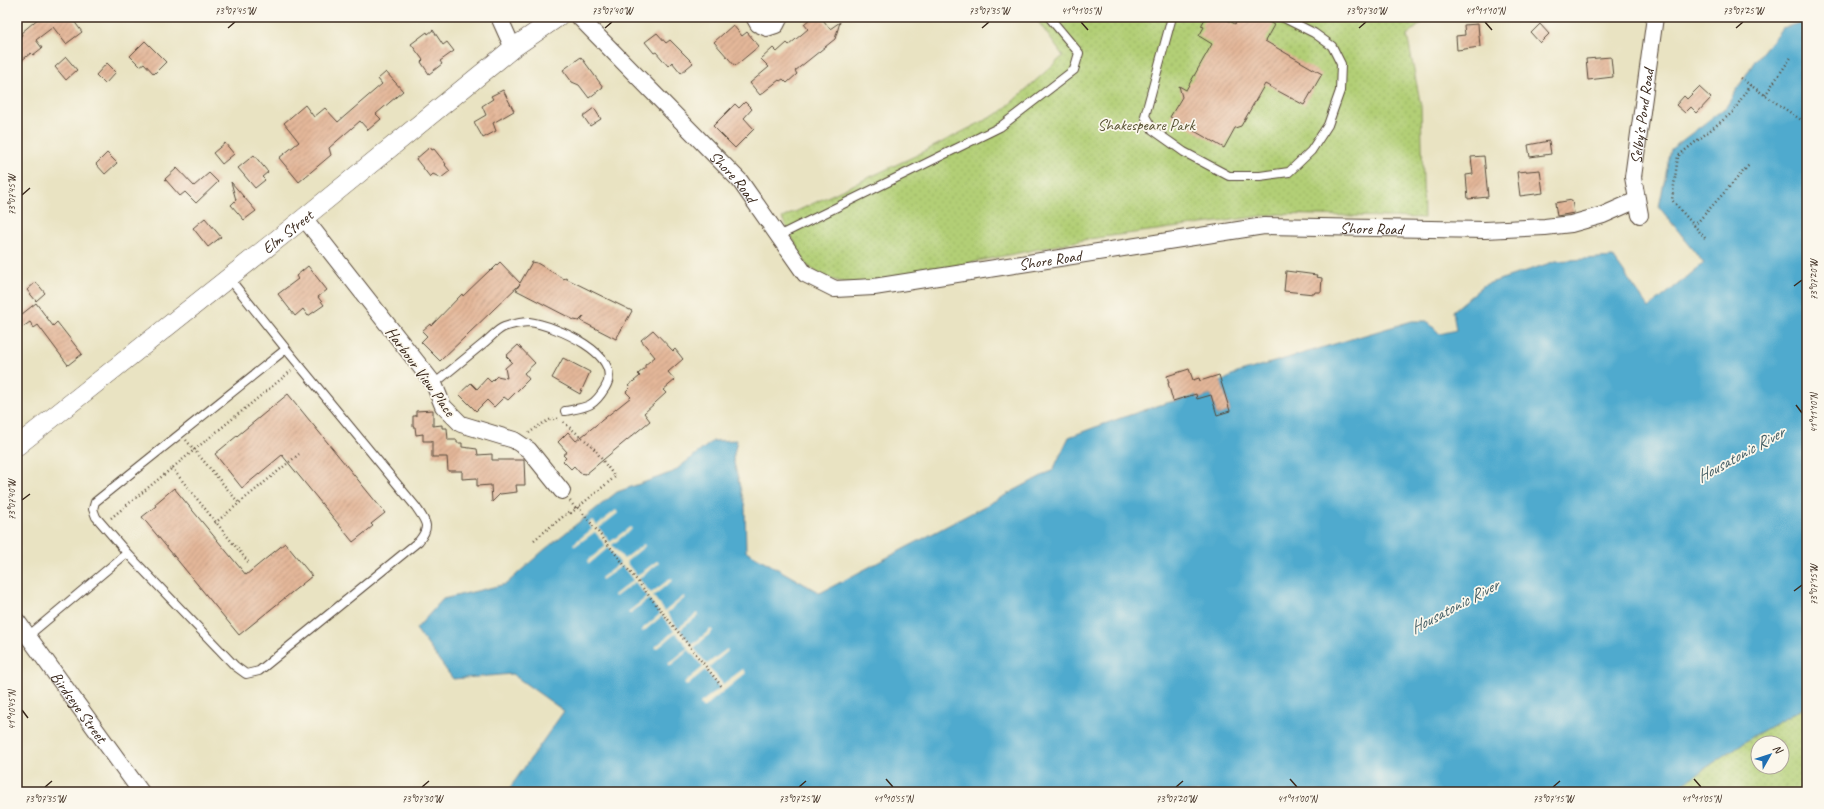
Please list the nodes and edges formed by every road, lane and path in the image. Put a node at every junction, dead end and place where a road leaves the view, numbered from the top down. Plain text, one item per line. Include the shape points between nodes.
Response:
1 (499, 17) edge
2 (558, 17) edge
3 (578, 17) edge
4 (754, 17) edge
5 (780, 17) edge
6 (1049, 17) edge
7 (1172, 17) edge
8 (1282, 17) edge
9 (1655, 17) edge
10 (513, 48) junction
11 (1792, 56) dead end
12 (1740, 78) dead end
13 (1750, 85) junction
14 (1765, 95) junction
15 (1807, 124) edge
16 (1749, 165) dead end
17 (1638, 207) joint
18 (304, 218) junction
19 (1694, 226) junction
20 (778, 236) junction
21 (1705, 238) dead end
22 (229, 277) junction
23 (286, 349) junction
24 (292, 370) dead end
25 (434, 384) junction
26 (565, 411) dead end
27 (181, 434) junction
28 (516, 442) junction
29 (17, 446) edge
30 (194, 450) junction
31 (299, 454) dead end
32 (172, 468) junction
33 (562, 491) dead end
34 (239, 504) junction
35 (578, 507) junction
36 (215, 523) junction
37 (103, 524) junction
38 (534, 540) dead end
39 (127, 553) junction
40 (249, 563) dead end
41 (17, 621) edge
42 (28, 636) junction
43 (723, 688) dead end
44 (141, 792) edge

1 - 10 street
2 - 10 street, Elm Street
3 - 20 street, Shore Road via 740,181
4 - 5 street via 760,27 767,28 776,25
6 - 20 lane via 1079,54 1074,70 1000,126
7 - 8 lane via 1145,116 1153,130 1184,152 1229,176 1260,176 1289,172 1311,151 1328,125 1340,92 1341,64 1332,46 1314,33
9 - 17 street, Selby's Pond Road via 1633,177
10 - 18 street, Elm Street
11 - 14 path
12 - 13 path
13 - 14 path
13 - 19 path via 1733,112 1678,156 1672,200
14 - 15 path
16 - 19 path
17 - 20 street, Shore Road via 1571,224 1485,230 1264,226 874,287 835,289 805,274
18 - 22 street, Elm Street
18 - 25 street, Harbour View Place
19 - 21 path
22 - 23 lane
22 - 29 street, Elm Street
23 - 27 lane
23 - 39 lane via 416,507 426,522 426,532 419,542 259,671 246,674 235,666
24 - 30 path
25 - 26 lane via 503,328 528,322 560,332 585,344 603,359 609,373 608,383 600,396 589,406
25 - 28 street, Harbour View Place via 443,406 461,424
27 - 30 path
27 - 37 lane via 95,502 93,509
28 - 33 street, Harbour View Place via 528,450
28 - 35 path via 554,418 592,446 615,477
30 - 32 path
30 - 34 path
31 - 34 path
32 - 36 path
32 - 37 path
34 - 36 path
35 - 38 path
35 - 43 path
36 - 40 path
37 - 39 lane
39 - 42 lane
41 - 42 street, Birdseye Street
42 - 44 street, Birdseye Street

